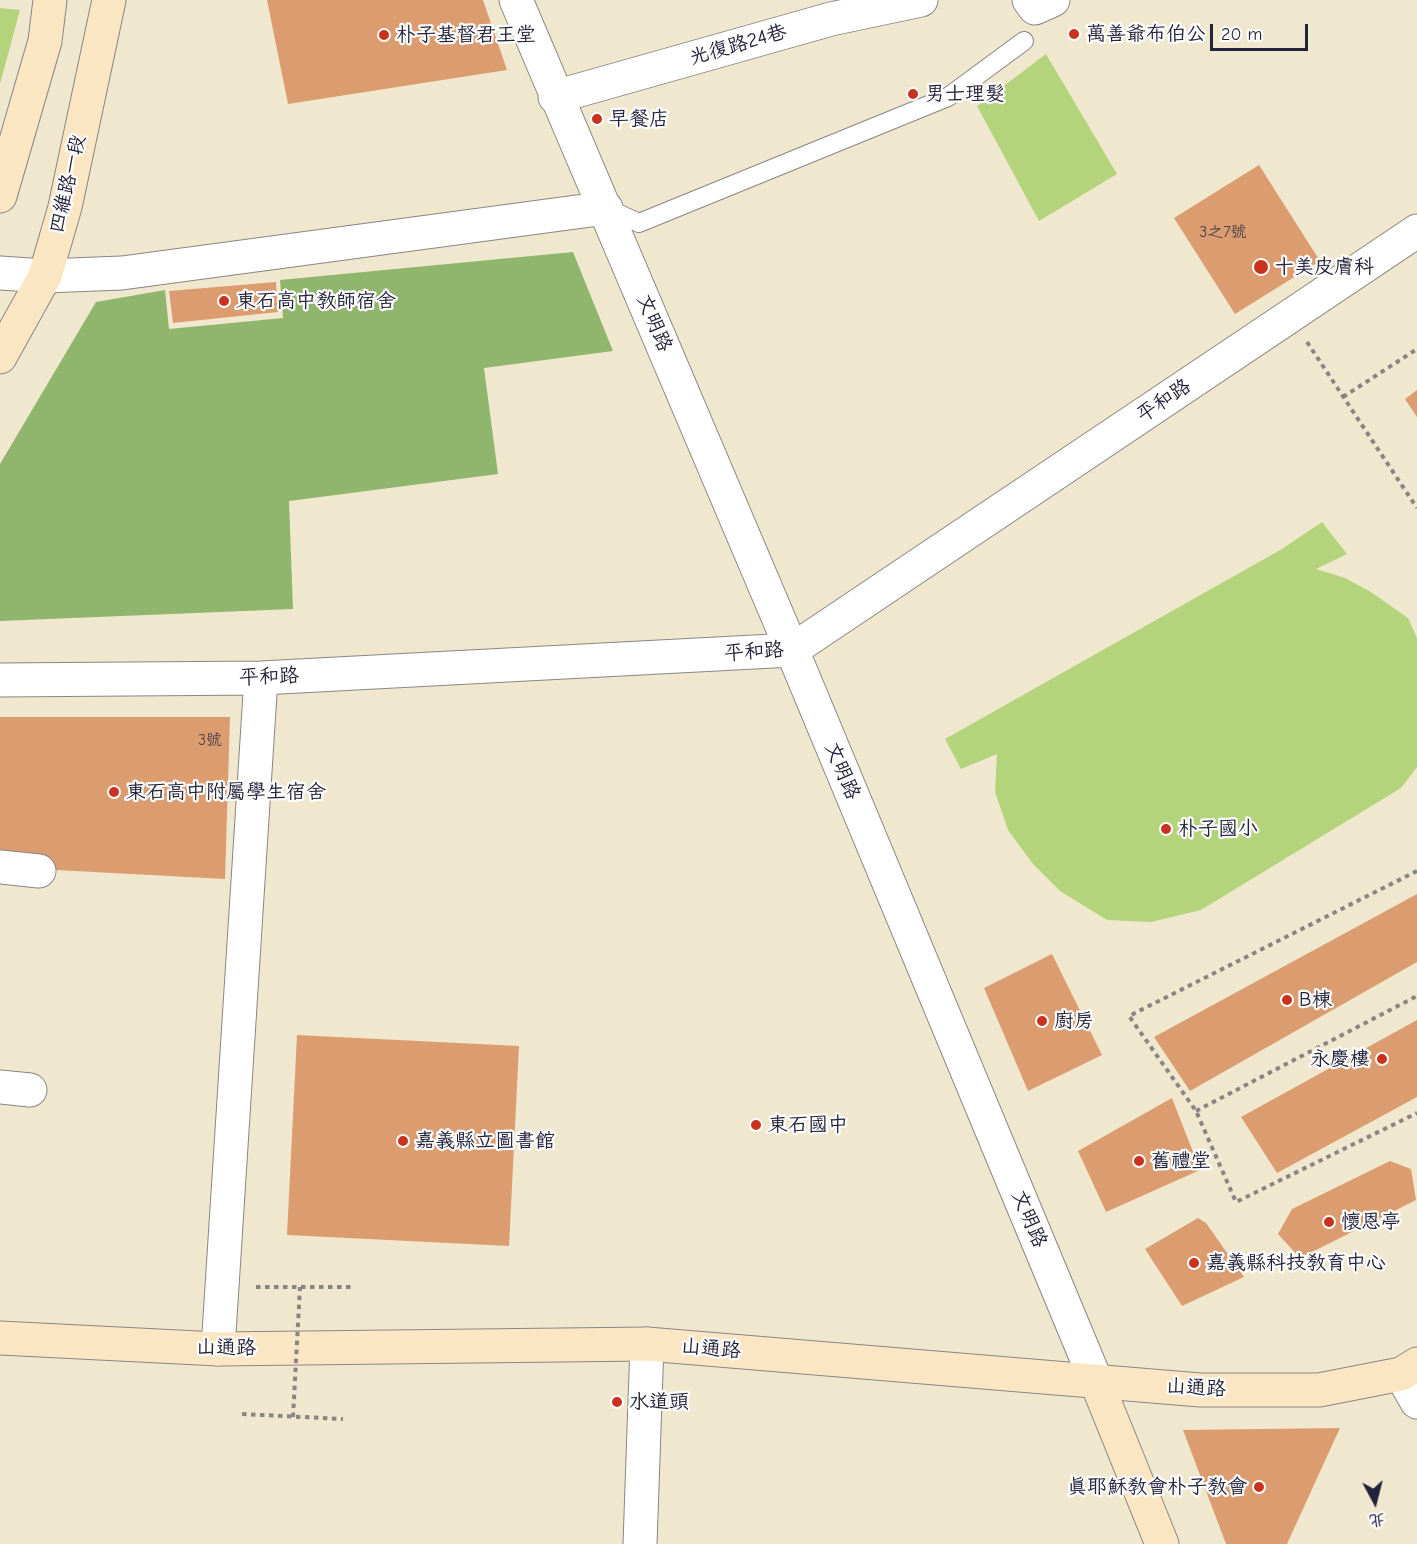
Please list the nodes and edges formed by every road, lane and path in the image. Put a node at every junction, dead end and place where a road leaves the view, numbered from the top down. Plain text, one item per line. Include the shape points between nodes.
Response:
1 (50, 0) edge
2 (109, 0) edge
3 (516, 0) edge
4 (921, 0) edge
5 (1024, 41) dead end
6 (555, 97) junction
7 (0, 196) edge
8 (606, 208) junction
9 (1417, 231) edge
10 (0, 273) edge
11 (45, 276) junction
12 (1291, 316) junction
13 (1417, 349) edge
14 (0, 357) edge
15 (1343, 396) junction
16 (1417, 508) edge
17 (792, 650) junction
18 (261, 678) junction
19 (0, 680) edge
20 (0, 867) edge
21 (39, 871) dead end
22 (1417, 871) edge
23 (1417, 996) edge
24 (1196, 1111) junction
25 (1417, 1113) edge
26 (254, 1287) dead end
27 (300, 1287) junction
28 (354, 1287) dead end
29 (0, 1338) edge
30 (648, 1344) junction
31 (218, 1349) junction
32 (1409, 1369) edge
33 (1096, 1381) junction
34 (1417, 1402) edge
35 (242, 1414) dead end
36 (293, 1417) junction
37 (343, 1419) dead end
38 (640, 1544) edge
39 (1162, 1544) edge

1 - 7 main road via 45,42
2 - 11 main road, 四維路一段 via 65,207
3 - 6 street, 文明路
4 - 6 street, 光復路24巷 via 831,19
5 - 8 lane via 948,97 639,223
6 - 8 street, 文明路
8 - 11 street via 122,273
8 - 17 street, 文明路
9 - 12 street, 平和路
10 - 11 street
11 - 14 main road, 四維路一段
12 - 15 path
12 - 17 street, 平和路
13 - 15 path
15 - 16 path
17 - 18 street, 平和路
17 - 33 street, 文明路
18 - 19 street, 平和路
18 - 31 street
20 - 21 street
22 - 24 path via 1129,1016
23 - 24 path
24 - 25 path via 1236,1202
26 - 27 path
27 - 28 path
27 - 36 path, bridge
29 - 31 main road, 山通路
30 - 31 main road, 山通路
30 - 33 main road, 山通路
30 - 38 street
32 - 33 main road, 山通路 via 1319,1390 1200,1390
32 - 34 street
33 - 39 main road, 文明路
35 - 36 path
36 - 37 path

